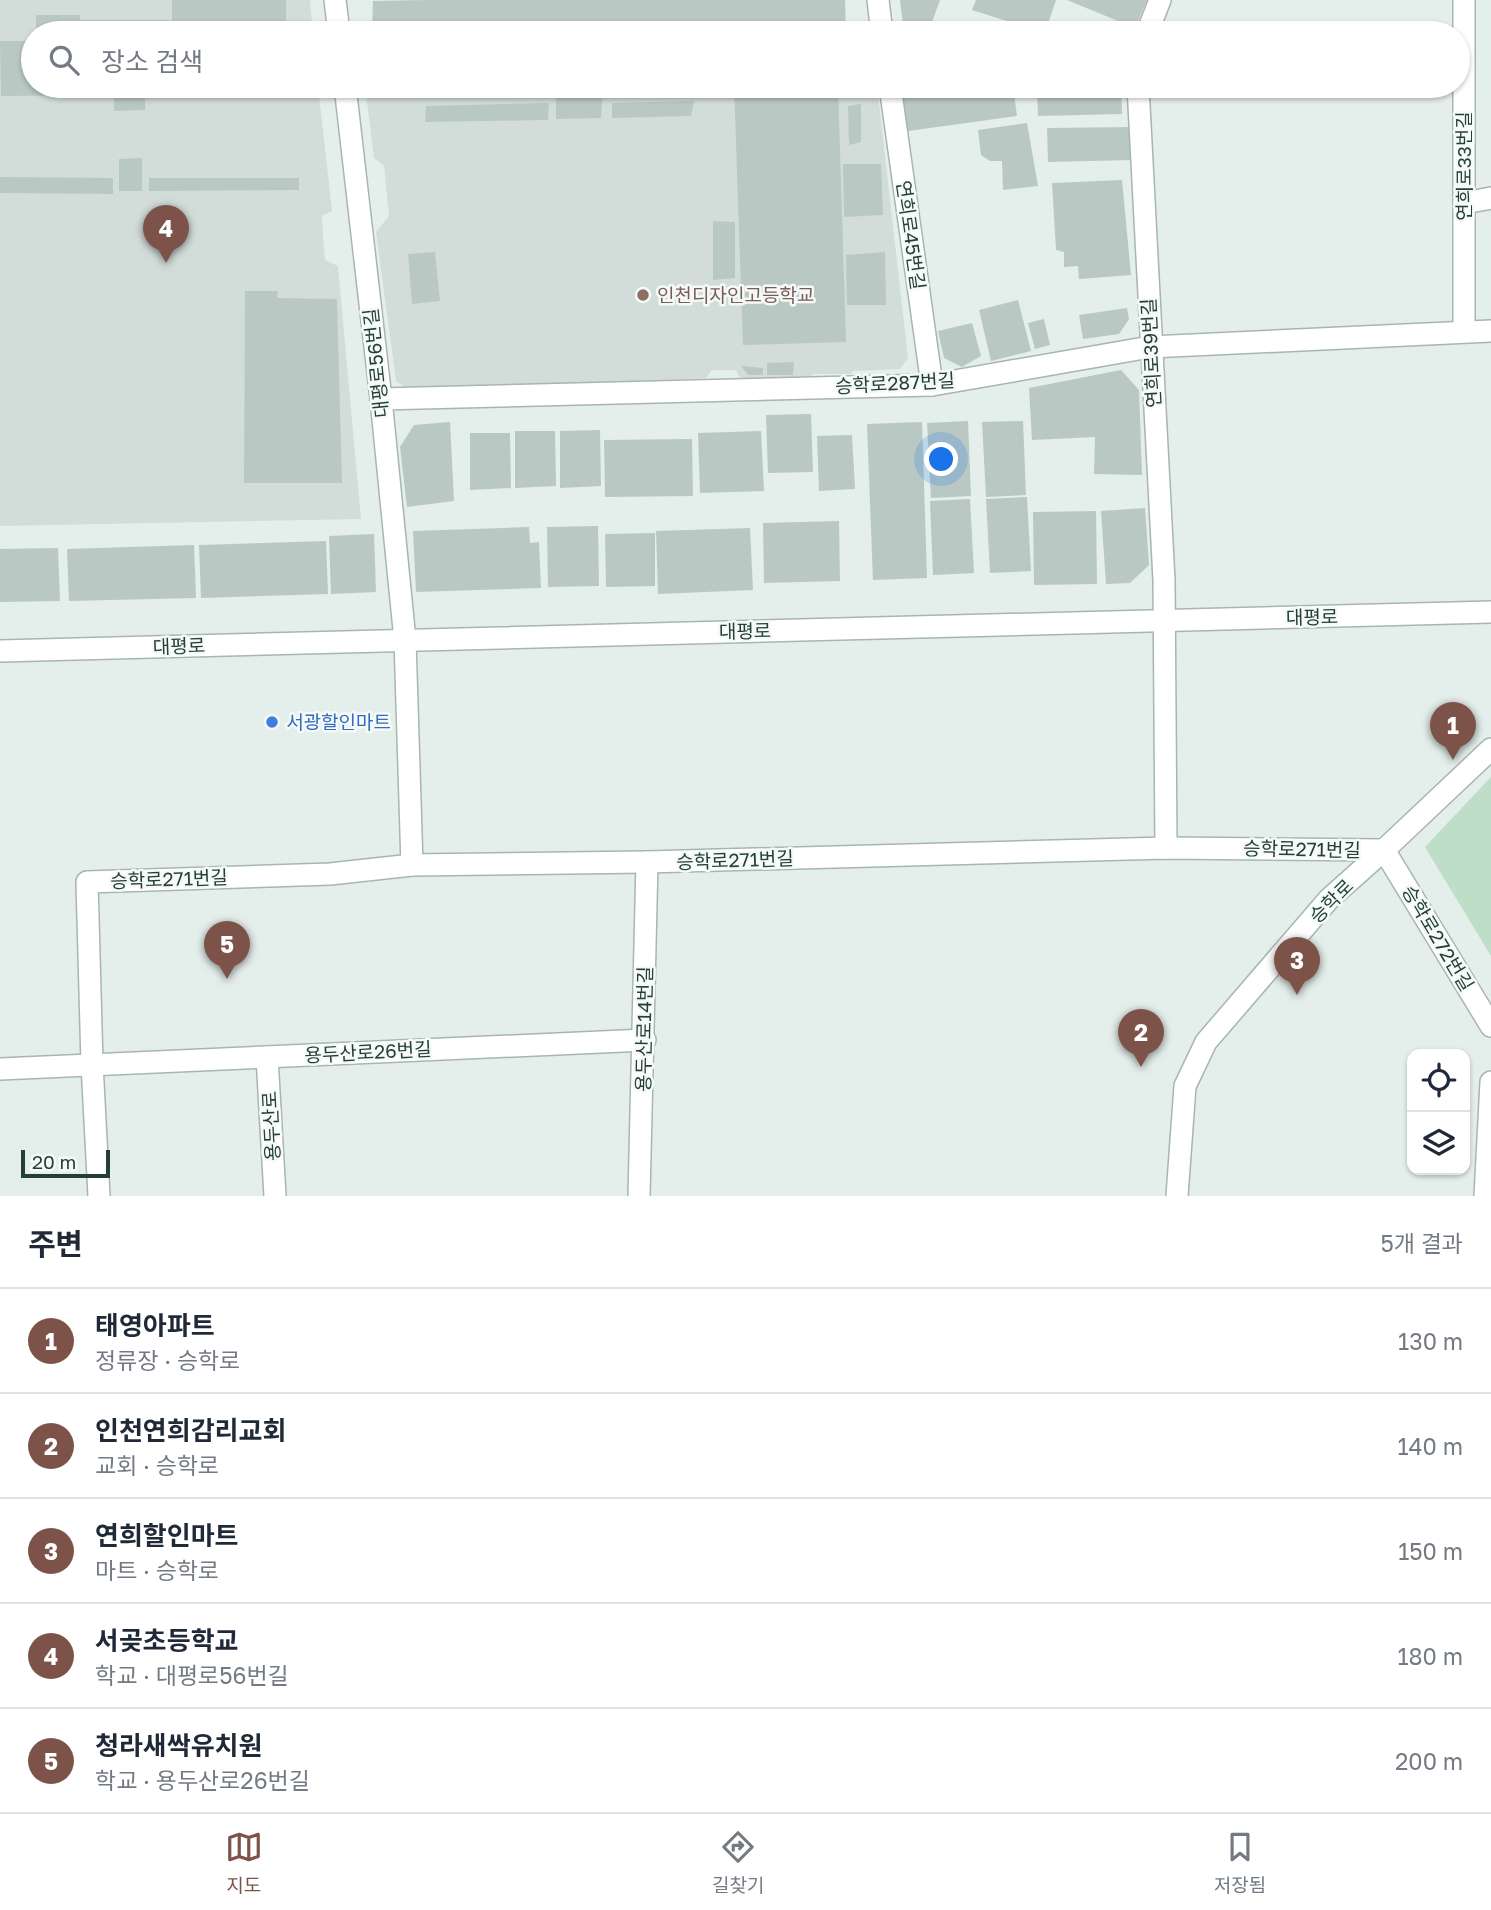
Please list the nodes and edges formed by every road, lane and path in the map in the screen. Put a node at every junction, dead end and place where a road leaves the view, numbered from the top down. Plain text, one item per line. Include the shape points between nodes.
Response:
1 (335, 0) edge
2 (878, 0) edge
3 (1160, 0) edge
4 (1464, 0) edge
5 (338, 21) edge
6 (881, 21) edge
7 (1152, 21) edge
8 (1464, 21) edge
9 (346, 98) edge
10 (892, 98) edge
11 (1139, 98) edge
12 (1464, 98) edge
13 (1491, 198) edge
14 (1464, 203) junction
15 (1464, 331) junction
16 (1491, 331) edge
17 (1150, 347) junction
18 (932, 385) junction
19 (381, 399) junction
20 (1491, 612) edge
21 (1164, 620) junction
22 (405, 640) junction
23 (0, 651) edge
24 (1491, 748) edge
25 (1166, 848) junction
26 (1384, 850) junction
27 (647, 862) junction
28 (412, 865) junction
29 (1491, 1026) edge
30 (645, 1040) junction
31 (267, 1057) junction
32 (92, 1065) junction
33 (0, 1069) edge
34 (1491, 1082) edge
35 (99, 1196) edge
36 (275, 1196) edge
37 (639, 1196) edge
38 (1177, 1196) edge
39 (1485, 1196) edge

1 - 5 street
2 - 6 street
3 - 7 street
4 - 8 street, 연희로33번길
9 - 19 street, 대평로56번길
10 - 18 street, 연희로45번길
11 - 17 street, 연희로39번길
12 - 14 street, 연희로33번길
13 - 14 street
14 - 15 street, 연희로33번길
15 - 16 street, 승학로287번길
15 - 17 street, 승학로287번길
17 - 18 street, 승학로287번길
17 - 21 street, 연희로39번길
18 - 19 street, 승학로287번길
19 - 22 street, 대평로56번길
20 - 21 street, 대평로
21 - 22 street, 대평로
21 - 25 street, 연희로39번길
22 - 23 street, 대평로
22 - 28 street, 대평로56번길
24 - 26 street, 승학로
25 - 26 street, 승학로271번길
25 - 27 street, 승학로271번길
26 - 29 street, 승학로272번길
26 - 38 street, 승학로 via 1329,899 1206,1042 1185,1086
27 - 28 street, 승학로271번길
27 - 30 street, 용두산로14번길
28 - 32 street, 승학로271번길 via 330,874 87,882
30 - 31 street, 용두산로26번길
30 - 37 street, 용두산로14번길
31 - 32 street, 용두산로26번길
31 - 36 street, 용두산로
32 - 33 street, 용두산로26번길
32 - 35 street
34 - 39 street

